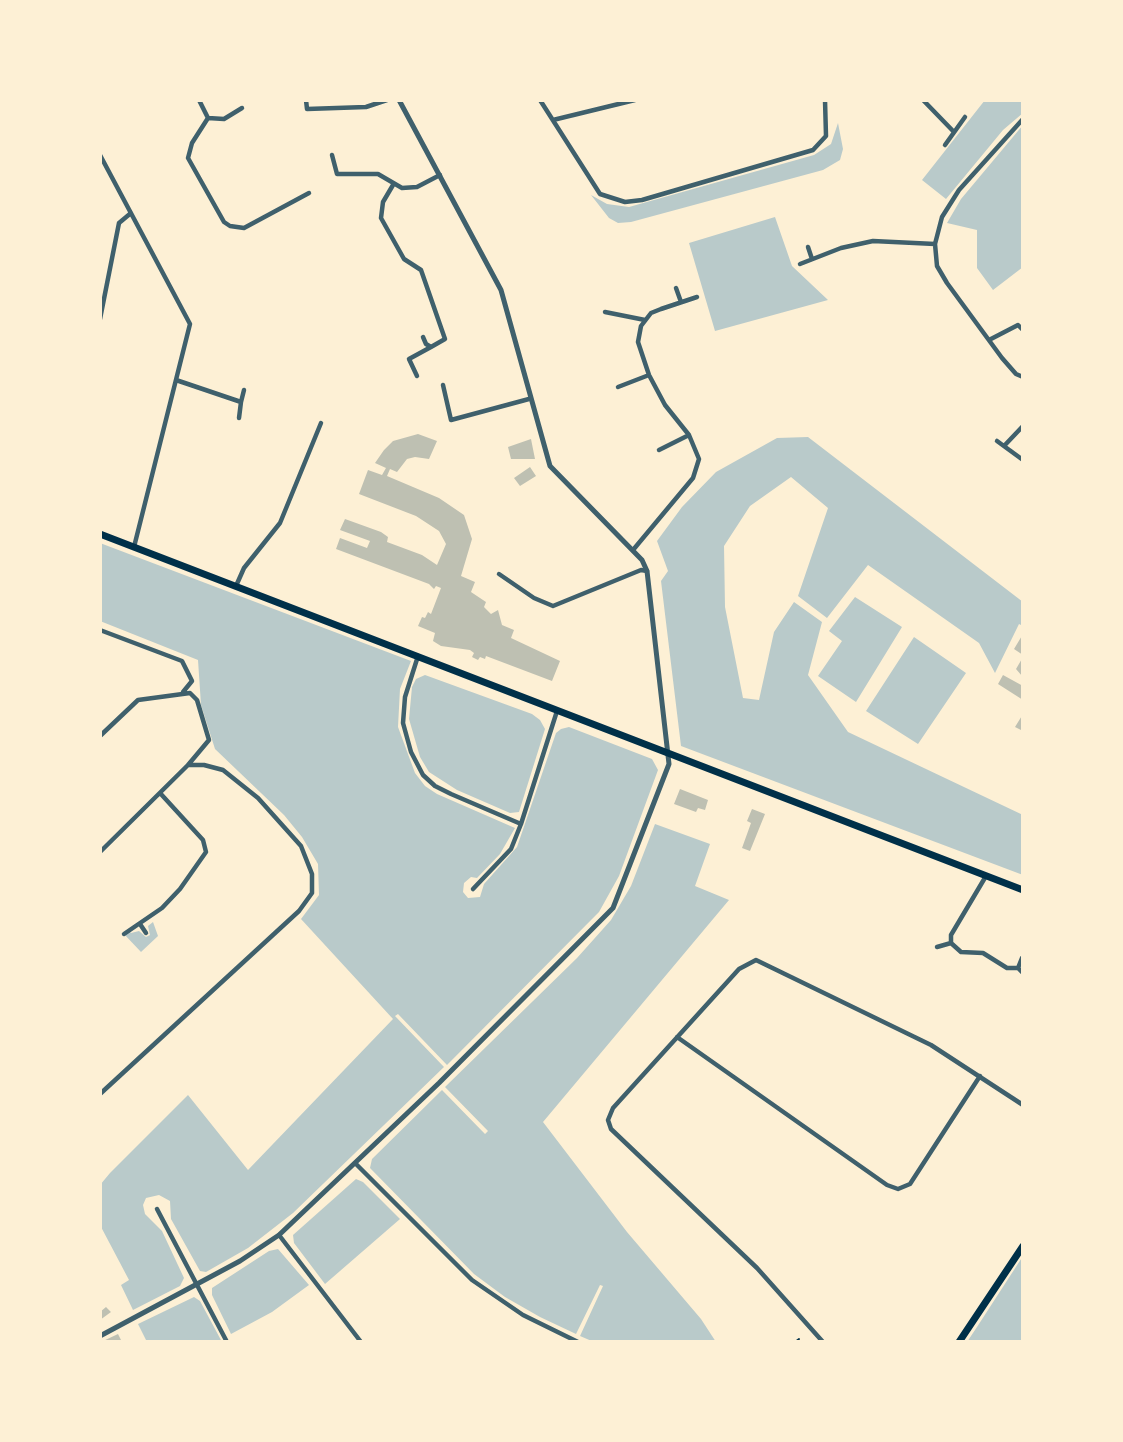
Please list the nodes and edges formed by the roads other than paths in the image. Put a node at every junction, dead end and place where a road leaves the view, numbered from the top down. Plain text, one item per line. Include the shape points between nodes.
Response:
1 (199, 100) edge
2 (306, 100) edge
3 (387, 100) edge
4 (399, 100) edge
5 (540, 100) edge
6 (635, 100) edge
7 (825, 100) edge
8 (923, 100) edge
9 (242, 108) dead end
10 (965, 117) dead end
11 (208, 118) junction
12 (1023, 119) edge
13 (553, 120) junction
14 (954, 132) junction
15 (945, 145) dead end
16 (100, 155) edge
17 (332, 155) dead end
18 (441, 175) junction
19 (393, 185) junction
20 (309, 193) dead end
21 (131, 213) junction
22 (935, 244) junction
23 (808, 247) dead end
24 (812, 259) junction
25 (800, 264) dead end
26 (677, 288) dead end
27 (697, 297) dead end
28 (681, 302) junction
29 (622, 306) dead end
30 (101, 308) edge
31 (605, 312) dead end
32 (621, 313) junction
33 (100, 319) edge
34 (1023, 319) edge
35 (645, 320) junction
36 (1018, 325) junction
37 (1023, 330) edge
38 (423, 337) dead end
39 (989, 341) junction
40 (431, 347) junction
41 (649, 375) junction
42 (417, 376) dead end
43 (1023, 377) edge
44 (176, 380) junction
45 (443, 385) dead end
46 (618, 387) dead end
47 (244, 390) dead end
48 (529, 399) junction
49 (241, 402) junction
50 (239, 418) dead end
51 (321, 424) dead end
52 (1023, 426) edge
53 (689, 435) junction
54 (997, 441) dead end
55 (1004, 446) junction
56 (659, 450) dead end
57 (1023, 460) edge
58 (100, 534) edge
59 (134, 547) junction
60 (633, 550) junction
61 (646, 571) junction
62 (499, 574) dead end
63 (236, 586) junction
64 (100, 630) edge
65 (418, 656) junction
66 (182, 693) junction
67 (558, 710) junction
68 (100, 736) edge
69 (670, 753) junction
70 (188, 765) junction
71 (160, 793) junction
72 (522, 824) junction
73 (100, 852) edge
74 (986, 876) junction
75 (473, 889) dead end
76 (1023, 890) edge
77 (140, 924) junction
78 (146, 933) dead end
79 (124, 934) dead end
80 (951, 943) junction
81 (937, 947) dead end
82 (1022, 958) edge
83 (1018, 968) junction
84 (1023, 973) edge
85 (677, 1037) junction
86 (980, 1076) junction
87 (100, 1094) edge
88 (1023, 1105) edge
89 (356, 1164) junction
90 (157, 1209) dead end
91 (279, 1235) junction
92 (1023, 1246) edge
93 (197, 1284) junction
94 (100, 1336) edge
95 (227, 1342) edge
96 (362, 1342) edge
97 (579, 1342) edge
98 (822, 1342) edge
99 (959, 1342) edge

1 - 11 street
2 - 3 street via 307,109 366,107
4 - 18 street
5 - 13 street
6 - 13 street
7 - 13 street via 826,136 813,150 625,202 600,194
8 - 14 street
9 - 11 street via 224,119
10 - 14 street
11 - 20 street via 188,158 230,226 251,226
12 - 22 street via 959,190 942,217
14 - 15 street
16 - 21 street
17 - 19 street via 337,174 378,174
18 - 19 street via 410,189
18 - 48 street via 501,290
19 - 40 street via 383,202 381,218 404,258 424,276 444,339
21 - 30 street via 119,223
21 - 44 street via 190,324
22 - 24 street via 873,241
22 - 39 street via 937,266
23 - 24 street
24 - 25 street
26 - 28 street
27 - 28 street
28 - 35 street
29 - 32 street
30 - 33 street
31 - 32 street
32 - 35 street
34 - 36 street
35 - 41 street via 638,342
36 - 37 street
36 - 39 street
38 - 40 street
39 - 43 street
40 - 42 street via 409,359
41 - 46 street
41 - 53 street
44 - 49 street
44 - 59 street
45 - 48 street via 451,421
47 - 49 street
48 - 60 street via 552,469
49 - 50 street
51 - 63 street via 280,523 244,568
52 - 55 street
53 - 56 street
53 - 60 street via 699,459 692,478
54 - 55 street
55 - 57 street
58 - 59 main road
59 - 63 main road
60 - 61 street
61 - 62 street via 553,606
61 - 69 street
63 - 65 main road
64 - 66 street via 182,661 192,681
65 - 67 main road
65 - 72 street via 405,697 403,723 423,775 450,794
66 - 68 street via 138,700
66 - 70 street via 195,697 208,736 207,745
67 - 69 main road
67 - 72 street
69 - 74 main road
69 - 89 street via 612,908
70 - 71 street
70 - 87 street via 223,770 258,798 301,846 313,886 299,911
71 - 73 street
71 - 77 street via 203,840 205,852 180,889
72 - 75 street via 511,849
74 - 76 main road
74 - 80 street via 951,935
77 - 78 street
77 - 79 street
80 - 81 street
80 - 83 street via 961,952 983,953 1007,968
82 - 83 street
83 - 84 street
85 - 86 street via 746,963 761,960 931,1045
85 - 86 street via 898,1189 910,1184
85 - 98 street via 613,1108 608,1120 611,1129 764,1275
86 - 88 street
89 - 91 street
89 - 97 street via 472,1280 523,1315
90 - 93 street
91 - 93 street
91 - 96 street
92 - 99 main road
93 - 94 street
93 - 95 street

